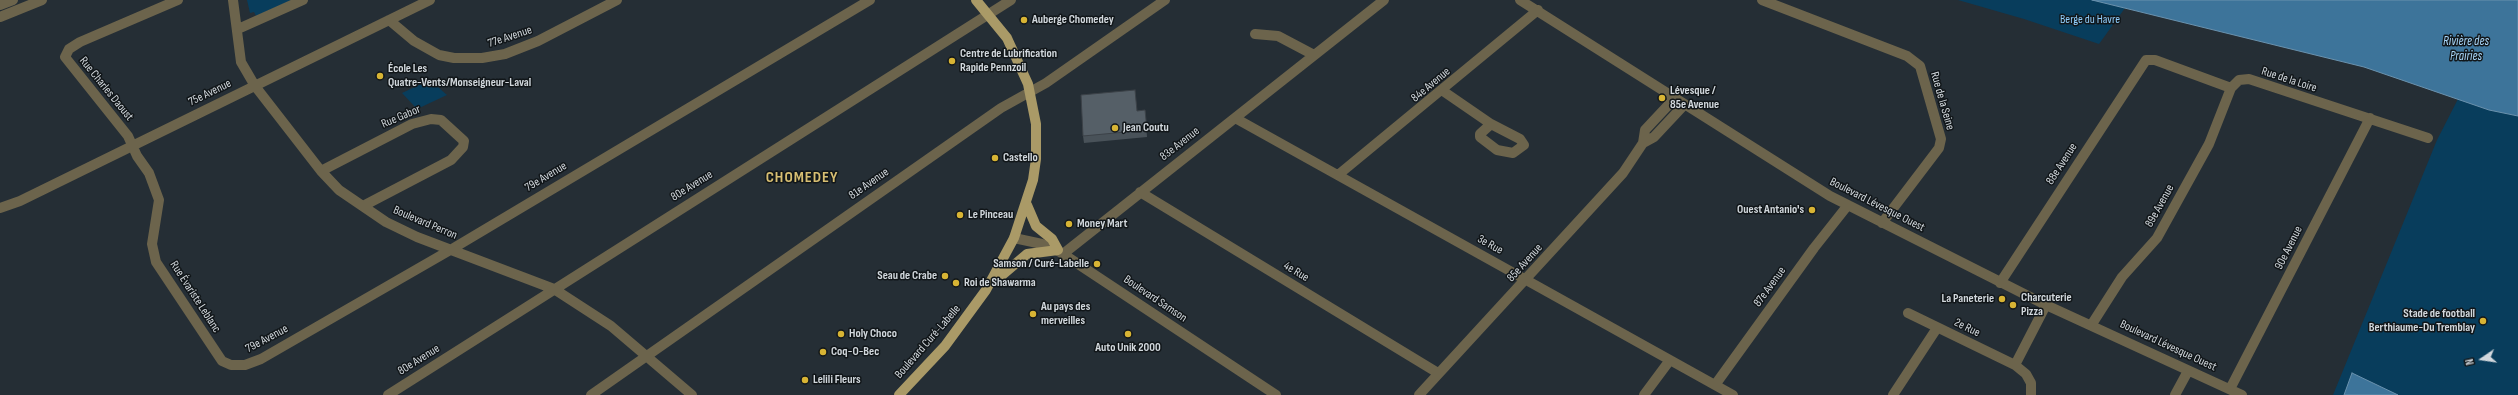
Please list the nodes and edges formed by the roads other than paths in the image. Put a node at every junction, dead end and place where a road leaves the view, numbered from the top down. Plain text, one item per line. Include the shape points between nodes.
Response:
1 (13, 0) edge
2 (42, 0) edge
3 (178, 0) edge
4 (233, 0) edge
5 (303, 0) edge
6 (430, 0) edge
7 (617, 0) edge
8 (870, 0) edge
9 (976, 0) edge
10 (1011, 0) edge
11 (1165, 0) edge
12 (1384, 0) edge
13 (1520, 0) edge
14 (1762, 0) edge
15 (0, 5) edge
16 (1538, 10) junction
17 (988, 15) junction
18 (0, 17) edge
19 (389, 20) junction
20 (238, 29) junction
21 (1255, 34) dead end
22 (1314, 55) junction
23 (255, 86) junction
24 (2231, 88) junction
25 (1030, 91) junction
26 (1443, 91) junction
27 (1674, 99) junction
28 (1684, 105) junction
29 (1234, 118) junction
30 (2370, 118) junction
31 (1491, 124) dead end
32 (2428, 138) dead end
33 (1643, 143) junction
34 (132, 146) junction
35 (321, 171) junction
36 (1338, 176) junction
37 (1140, 192) junction
38 (1026, 204) junction
39 (1848, 205) junction
40 (364, 206) junction
41 (0, 208) edge
42 (1882, 223) junction
43 (1014, 238) junction
44 (452, 249) junction
45 (1061, 252) junction
46 (1526, 280) junction
47 (2000, 283) junction
48 (988, 287) junction
49 (554, 289) junction
50 (2046, 305) junction
51 (1908, 313) dead end
52 (2092, 324) junction
53 (1937, 328) junction
54 (646, 356) junction
55 (1670, 360) junction
56 (231, 365) joint
57 (2015, 365) junction
58 (2188, 371) junction
59 (1438, 374) junction
60 (1715, 385) junction
61 (2230, 389) junction
62 (388, 395) edge
63 (591, 395) edge
64 (692, 395) edge
65 (899, 395) edge
66 (1276, 395) edge
67 (1420, 395) edge
68 (1644, 395) edge
69 (1733, 395) edge
70 (1893, 395) edge
71 (2031, 395) edge
72 (2175, 395) edge
73 (2242, 395) edge

1 - 15 street
2 - 18 street
3 - 34 street, Rue Charles Daoust via 80,42 65,54 66,60 128,136
4 - 20 street, Boulevard Perron
5 - 20 street
6 - 19 street, 75e Avenue
7 - 19 street, 77e Avenue via 538,41 505,54 482,58 439,55 414,41
8 - 44 street, 79e Avenue
9 - 17 main road, Boulevard Curé-Labelle
10 - 17 street, 80e Avenue
11 - 25 street, 81e Avenue via 1046,83
12 - 22 street, 83e Avenue
13 - 16 street, Boulevard Lévesque Ouest
14 - 42 street, Rue de la Seine via 1907,56 1920,66 1941,139 1939,148
16 - 26 street, 84e Avenue
16 - 27 street, Boulevard Lévesque Ouest
17 - 25 main road, Boulevard Curé-Labelle via 1013,48
17 - 49 street, 80e Avenue
19 - 23 street, 75e Avenue
20 - 23 street, Boulevard Perron via 241,62
21 - 22 street via 1278,36
22 - 29 street, 83e Avenue
23 - 34 street, 75e Avenue
23 - 35 street, Boulevard Perron
24 - 30 street, Rue de la Loire via 2239,80 2249,79
24 - 47 street, 88e Avenue via 2155,60 2146,60
24 - 52 street, 89e Avenue via 2209,144 2157,238 2122,277
25 - 38 main road, Boulevard Curé-Labelle via 1036,124 1036,149 1034,176
25 - 54 street, 81e Avenue via 932,156
26 - 31 street
26 - 36 street, 84e Avenue
27 - 28 street, Boulevard Lévesque Ouest
27 - 33 street, 85e Avenue via 1645,130
28 - 33 street, 85e Avenue via 1654,137
28 - 39 street, Boulevard Lévesque Ouest via 1796,176
29 - 36 street, 3e Rue
29 - 37 street, 83e Avenue
30 - 32 street, Rue de la Loire
30 - 61 street, 90e Avenue
33 - 46 street, 85e Avenue via 1623,173
34 - 41 street, 75e Avenue via 20,201
34 - 56 street, Rue Évariste Leblanc via 156,188 159,200 152,244 156,262 222,362
35 - 40 street, Boulevard Perron via 339,190
35 - 40 street, Rue Gabor via 412,124 431,119 441,120 464,141 463,147 451,160
36 - 46 street, 3e Rue
37 - 45 street, 83e Avenue
37 - 59 street, 4e Rue
38 - 43 main road, Boulevard Curé-Labelle
38 - 45 main road via 1036,226 1052,239
39 - 42 street, Boulevard Lévesque Ouest
39 - 60 street, 87e Avenue
40 - 44 street, Boulevard Perron via 386,222 417,237
42 - 47 street, Boulevard Lévesque Ouest
43 - 45 street, Boulevard Samson via 1042,244
43 - 48 main road, Boulevard Curé-Labelle
44 - 49 street, Boulevard Perron
44 - 56 street, 79e Avenue via 261,359 245,365
45 - 48 main road via 1036,251 1027,254
45 - 66 street, Boulevard Samson
46 - 55 street, 3e Rue
46 - 59 street, 85e Avenue
47 - 50 street, Boulevard Lévesque Ouest
48 - 65 main road, Boulevard Curé-Labelle via 946,346
49 - 54 street, Boulevard Perron via 610,326
49 - 62 street, 80e Avenue
50 - 52 street, Boulevard Lévesque Ouest
50 - 57 street
51 - 53 street, 2e Rue
52 - 58 street, Boulevard Lévesque Ouest
53 - 57 street, 2e Rue
53 - 70 street
54 - 63 street, 81e Avenue
54 - 64 street, Boulevard Perron
55 - 60 street, 3e Rue
55 - 68 street
57 - 71 street via 2032,383
58 - 61 street, Boulevard Lévesque Ouest
58 - 72 street
59 - 67 street, 85e Avenue
60 - 69 street, 3e Rue
61 - 73 street, Boulevard Lévesque Ouest

